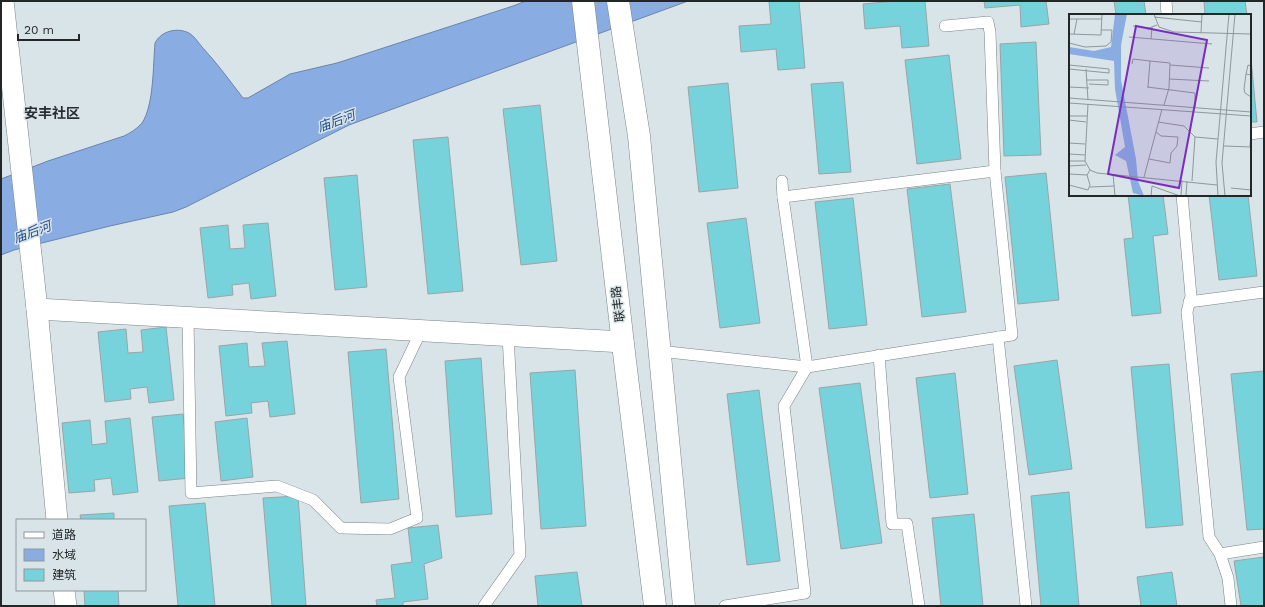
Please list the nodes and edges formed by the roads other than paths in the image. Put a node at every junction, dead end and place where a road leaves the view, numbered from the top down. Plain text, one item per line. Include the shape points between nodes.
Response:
1 (3, 1) edge
2 (583, 1) edge
3 (618, 1) edge
4 (1166, 1) edge
5 (1167, 14) edge
6 (945, 26) dead end
7 (4, 45) edge
8 (1264, 132) edge
9 (1251, 134) edge
10 (995, 171) junction
11 (782, 181) dead end
12 (1182, 196) edge
13 (783, 197) junction
14 (1264, 292) edge
15 (1190, 302) junction
16 (37, 314) junction
17 (188, 318) junction
18 (421, 331) junction
19 (508, 336) junction
20 (998, 337) junction
21 (623, 342) junction
22 (659, 350) junction
23 (879, 355) junction
24 (807, 367) junction
25 (57, 519) edge
26 (1264, 547) edge
27 (1220, 554) junction
28 (64, 591) edge
29 (66, 606) edge
30 (484, 606) edge
31 (655, 606) edge
32 (684, 606) edge
33 (725, 606) edge
34 (919, 606) edge
35 (1026, 606) edge
36 (1231, 606) edge

1 - 7 street
2 - 21 main road, 联丰路
3 - 22 main road via 639,136
4 - 5 lane
6 - 10 lane via 988,22
7 - 16 street
8 - 9 lane
10 - 13 lane
10 - 20 lane via 1012,335
11 - 13 lane
12 - 15 lane
13 - 24 lane
14 - 15 lane
15 - 27 lane via 1187,312 1209,537
16 - 17 street
16 - 25 street
17 - 18 street
17 - 18 lane via 191,493 277,486 313,500 341,528 390,529 417,518 399,377
18 - 19 street
19 - 21 street
19 - 30 lane via 520,555
20 - 23 lane
20 - 35 lane
21 - 31 main road, 联丰路
22 - 24 lane
22 - 32 main road
23 - 24 lane
23 - 34 lane via 892,524 907,524
24 - 33 lane via 784,406 805,593
26 - 27 lane
27 - 36 lane via 1228,578
28 - 29 street

